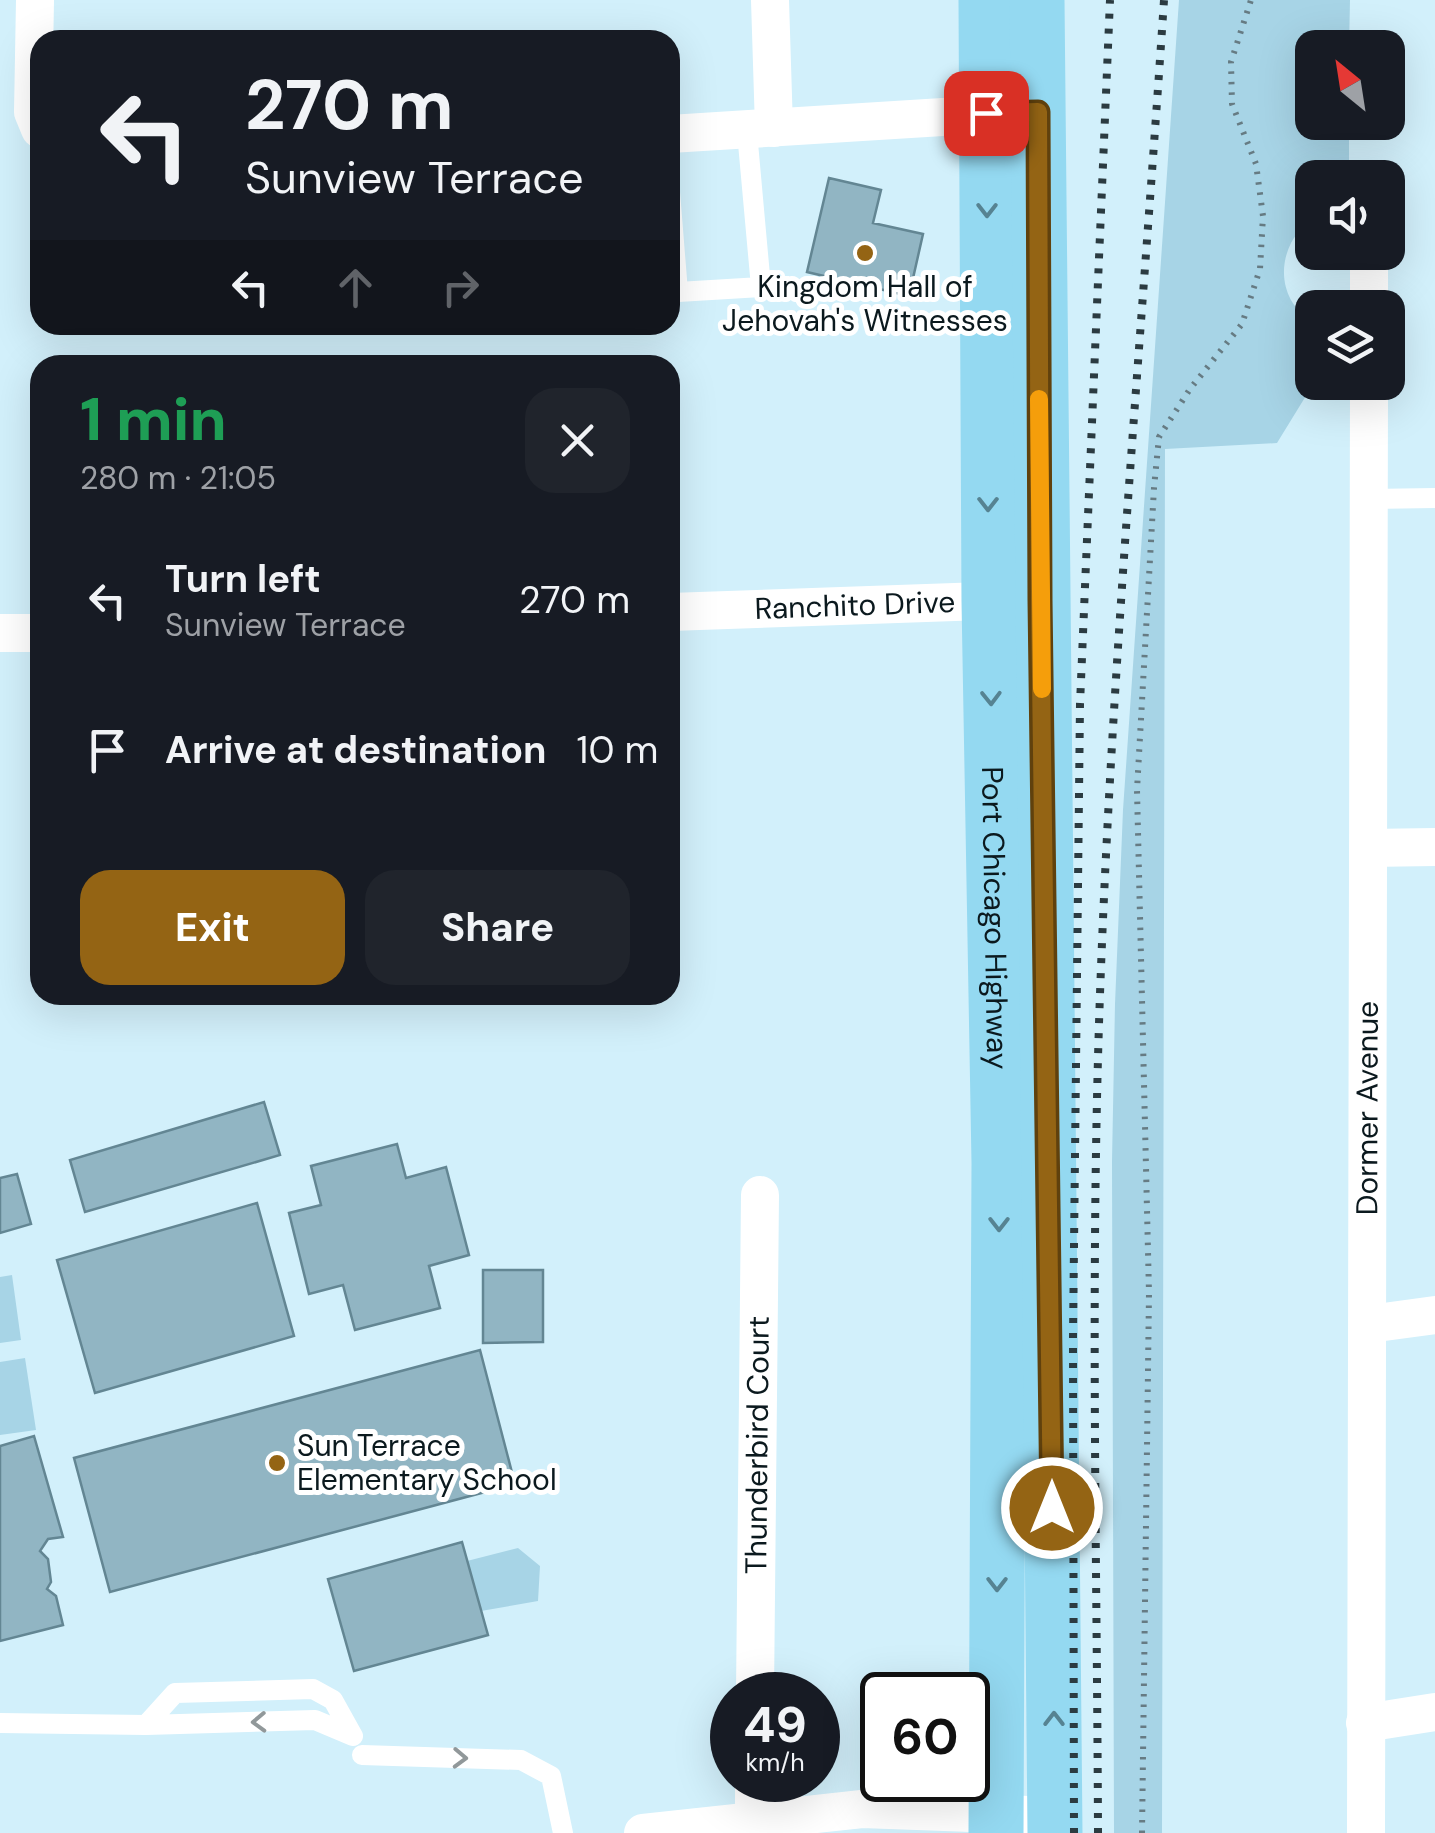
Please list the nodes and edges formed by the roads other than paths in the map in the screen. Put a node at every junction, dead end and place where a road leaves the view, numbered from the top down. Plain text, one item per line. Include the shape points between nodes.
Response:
1 (35, 0) edge
2 (770, 0) edge
3 (986, 0) edge
4 (1037, 0) edge
5 (34, 30) edge
6 (1012, 113) junction
7 (761, 130) junction
8 (680, 134) edge
9 (680, 292) edge
10 (1369, 400) edge
11 (1370, 498) junction
12 (1435, 498) edge
13 (1014, 600) junction
14 (680, 612) edge
15 (0, 633) edge
16 (30, 634) edge
17 (1368, 848) junction
18 (1435, 848) edge
19 (760, 1195) dead end
20 (1435, 1315) edge
21 (1368, 1324) junction
22 (755, 1672) edge
23 (1435, 1712) edge
24 (0, 1724) edge
25 (1365, 1724) junction
26 (146, 1725) junction
27 (358, 1745) junction
28 (996, 1822) edge
29 (1054, 1825) edge
30 (754, 1827) edge
31 (563, 1833) edge
32 (643, 1833) edge
33 (1366, 1833) edge

1 - 5 street
2 - 7 street
3 - 6 main road, Port Chicago Highway
4 - 6 main road, Port Chicago Highway
6 - 7 street
6 - 13 main road, Port Chicago Highway
7 - 8 street
7 - 9 lane via 761,287
10 - 11 street, Dormer Avenue
11 - 12 lane
11 - 17 street, Dormer Avenue
13 - 14 street, Ranchito Drive
13 -> 28 main road, Port Chicago Highway via 999,1163
29 -> 13 main road, Port Chicago Highway via 1050,1182
15 - 16 street
17 - 18 street
17 - 21 street, Dormer Avenue
19 - 22 street, Thunderbird Court
20 - 21 street
21 - 25 street, Dormer Avenue
23 - 25 street
24 - 26 lane
25 - 33 street, Dormer Avenue
27 -> 26 lane via 315,1720
26 - 27 lane via 175,1693 313,1688 333,1700
27 -> 31 lane via 521,1760 551,1776
28 - 29 street
28 - 30 street via 862,1809
30 - 32 street

